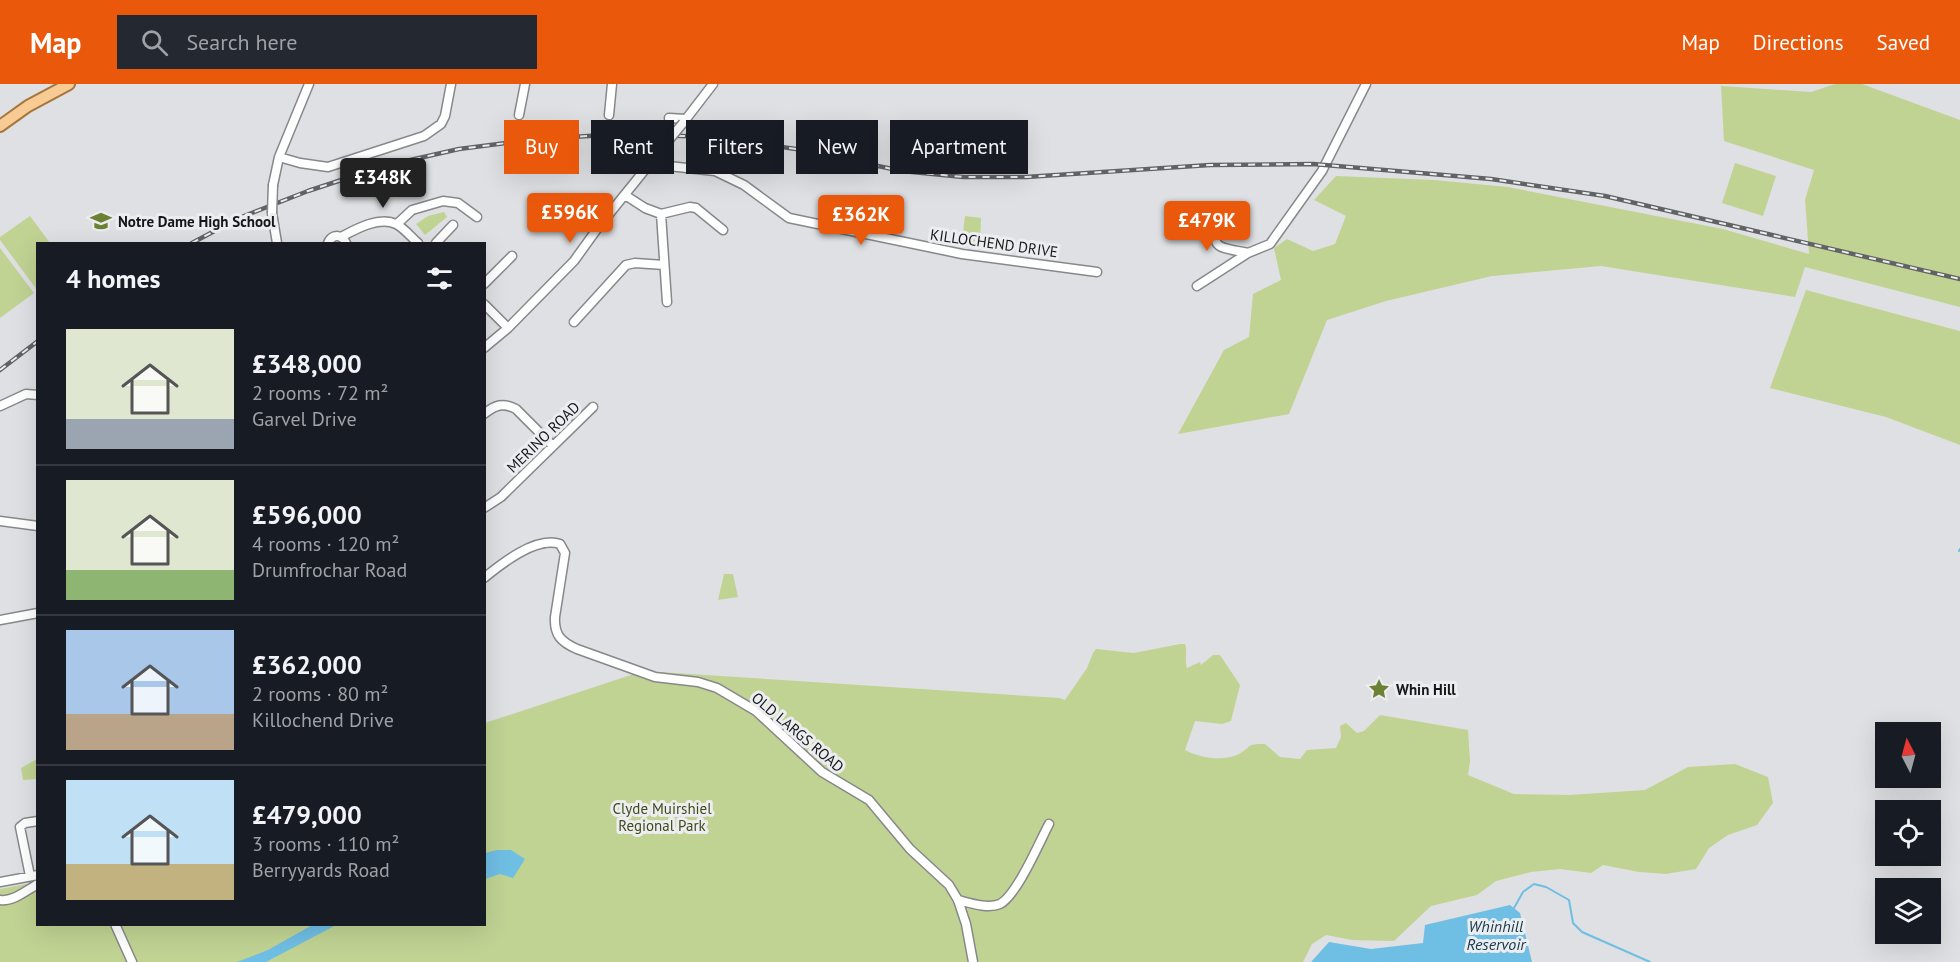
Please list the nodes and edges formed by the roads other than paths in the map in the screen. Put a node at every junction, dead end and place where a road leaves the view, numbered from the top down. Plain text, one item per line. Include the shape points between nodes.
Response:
1 (69, 84) edge
2 (309, 84) edge
3 (451, 84) edge
4 (525, 84) edge
5 (612, 84) edge
6 (713, 84) edge
7 (1366, 84) edge
8 (609, 115) dead end
9 (519, 116) dead end
10 (669, 118) dead end
11 (685, 121) junction
12 (0, 126) edge
13 (674, 134) edge
14 (279, 157) junction
15 (674, 167) edge
16 (642, 174) edge
17 (625, 195) junction
18 (661, 214) junction
19 (1219, 214) dead end
20 (477, 217) dead end
21 (397, 224) junction
22 (453, 225) dead end
23 (723, 230) dead end
24 (344, 240) edge
25 (277, 242) edge
26 (329, 242) edge
27 (417, 242) edge
28 (437, 242) edge
29 (1248, 253) junction
30 (512, 256) dead end
31 (664, 265) junction
32 (1097, 272) dead end
33 (486, 282) edge
34 (1197, 286) dead end
35 (666, 302) dead end
36 (486, 306) edge
37 (574, 322) dead end
38 (508, 328) junction
39 (486, 346) edge
40 (36, 395) edge
41 (0, 406) edge
42 (593, 407) dead end
43 (486, 412) edge
44 (553, 446) junction
45 (486, 507) edge
46 (0, 521) edge
47 (36, 526) edge
48 (486, 576) edge
49 (36, 613) edge
50 (0, 620) edge
51 (36, 821) edge
52 (1049, 824) dead end
53 (34, 876) edge
54 (0, 882) edge
55 (36, 885) edge
56 (0, 900) edge
57 (958, 900) junction
58 (116, 926) edge
59 (132, 962) edge
60 (973, 962) edge

1 - 12 main road
2 - 14 street
3 - 14 street via 441,124 424,136 328,167
4 - 9 street
5 - 8 street
6 - 11 street
7 - 29 street via 1322,171 1270,244
10 - 11 street
11 - 13 street, bridge
14 - 25 street, bridge via 272,213
15 - 32 street, KILLOCHEND DRIVE via 715,171 744,185 789,218 962,254
16 - 17 street
17 - 18 street
17 - 38 street via 574,261
18 - 23 street via 696,208
18 - 31 street
19 - 29 street via 1216,242 1222,248
20 - 21 street via 458,203 443,201 412,210
21 - 24 street via 368,224
21 - 27 street
22 - 28 street
24 - 26 street via 332,237
29 - 34 street
30 - 33 street
31 - 35 street
31 - 37 street via 626,265
36 - 38 street
38 - 39 street
40 - 41 street via 26,394
42 - 44 street, MERINO ROAD
43 - 44 street via 500,404 509,405
44 - 45 street, MERINO ROAD
46 - 47 street
48 - 57 street, OLD LARGS ROAD via 532,547 560,544 565,553 555,627 558,637 566,644 655,677 717,688 756,711 822,772 869,800
49 - 50 street
51 - 53 street via 20,827
52 - 57 street via 1013,893 999,904 988,906
53 - 54 street
55 - 56 street via 13,899
57 - 60 street, OLD LARGS ROAD
58 - 59 street

